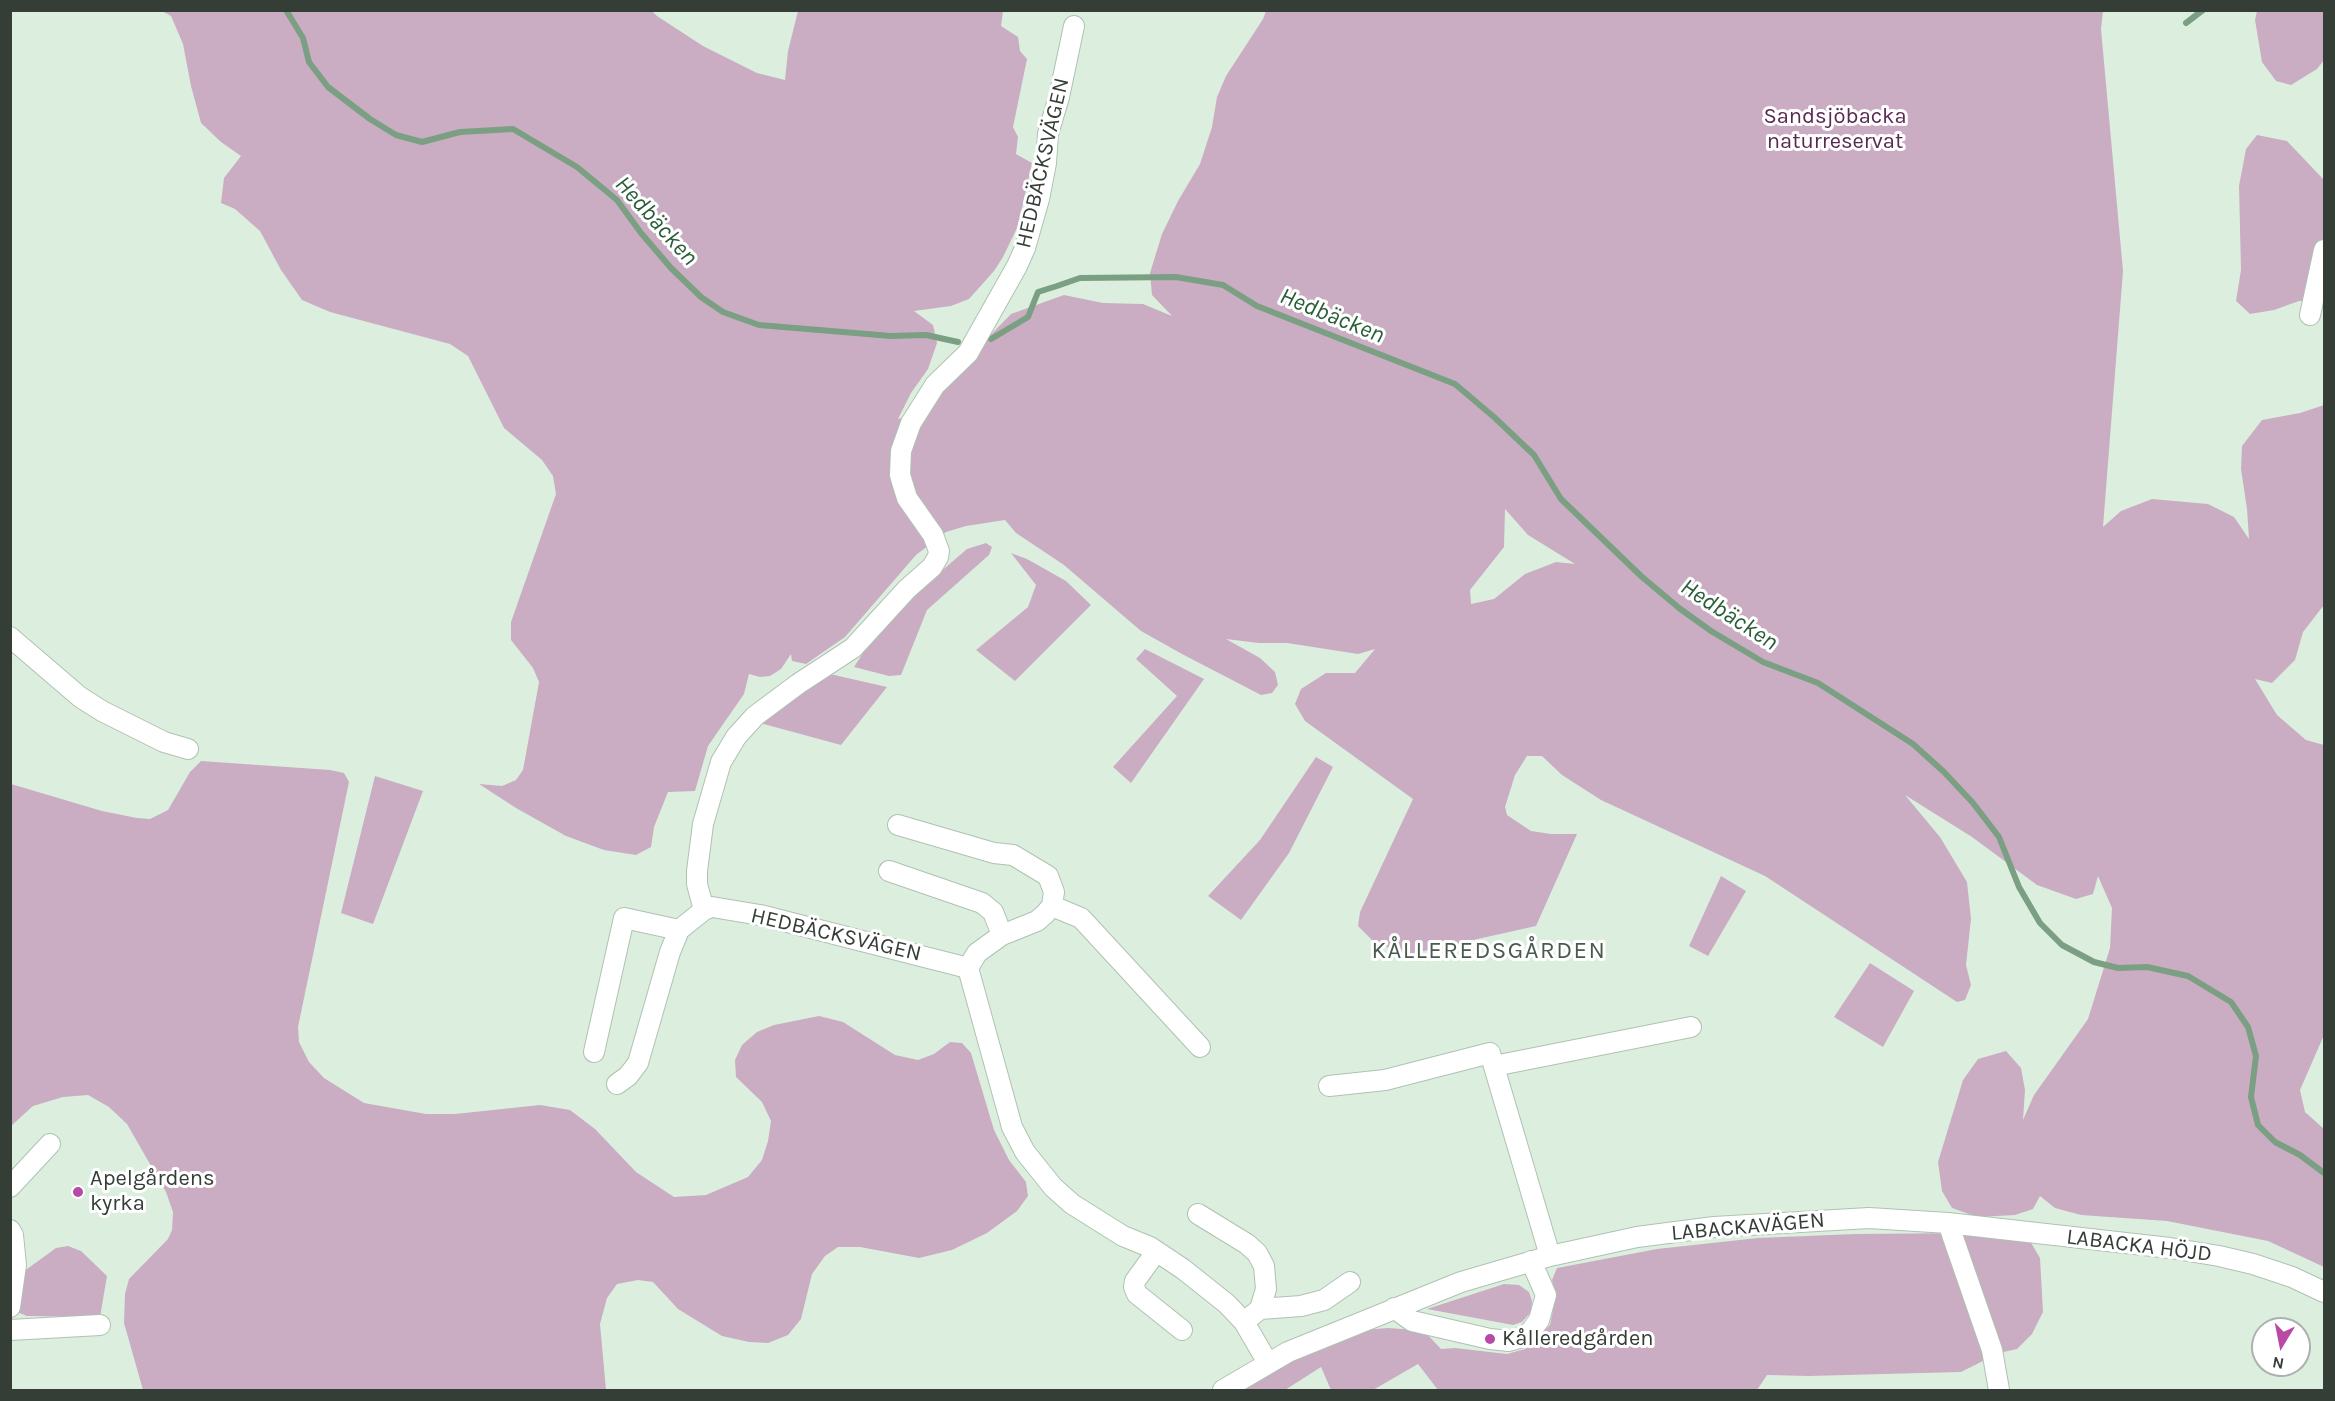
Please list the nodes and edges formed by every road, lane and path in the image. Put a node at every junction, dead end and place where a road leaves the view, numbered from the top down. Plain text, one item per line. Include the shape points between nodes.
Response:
1 (1074, 26) dead end
2 (2325, 250) edge
3 (2310, 315) dead end
4 (10, 637) edge
5 (188, 749) dead end
6 (898, 825) dead end
7 (889, 871) dead end
8 (1052, 906) junction
9 (704, 910) junction
10 (679, 930) junction
11 (1002, 934) junction
12 (968, 968) junction
13 (1691, 1027) dead end
14 (1200, 1047) dead end
15 (594, 1052) dead end
16 (1492, 1060) junction
17 (617, 1084) dead end
18 (1329, 1086) dead end
19 (50, 1144) dead end
20 (10, 1187) edge
21 (1198, 1214) dead end
22 (1948, 1223) junction
23 (10, 1230) edge
24 (1156, 1252) junction
25 (1550, 1256) junction
26 (1531, 1261) junction
27 (1350, 1282) dead end
28 (2325, 1292) edge
29 (10, 1307) edge
30 (1394, 1308) junction
31 (1260, 1309) junction
32 (1244, 1322) junction
33 (100, 1325) dead end
34 (10, 1330) edge
35 (1182, 1330) dead end
36 (1268, 1363) junction
37 (1223, 1390) edge
38 (1999, 1390) edge

1 - 9 street, HEDBÄCKSVÄGEN via 1048,134 1039,199 1025,248 968,353 935,385 911,423 901,452 900,475 907,498 933,535 938,557 853,648 755,716 736,737 721,762 703,824 697,871
2 - 3 street
4 - 5 street via 102,711 164,742
6 - 8 street via 994,854 1013,855 1048,876
7 - 11 street via 982,903 993,912
8 - 11 street via 1037,921
8 - 14 street via 1081,918
9 - 10 street
9 - 12 street, HEDBÄCKSVÄGEN via 712,907 760,915
10 - 15 street via 624,918
10 - 17 street via 669,952 638,1063
11 - 12 street via 977,953
12 - 24 street via 1012,1126 1024,1152 1072,1204
13 - 16 street
16 - 18 street
16 - 25 street
19 - 20 street
21 - 31 street via 1257,1253 1264,1266 1266,1289
22 - 25 street, LABACKAVÄGEN via 1869,1218 1714,1227 1637,1237
22 - 28 street, LABACKA HÖJD via 2219,1256 2253,1264
22 - 38 street via 1992,1350
23 - 29 street via 16,1265
24 - 32 street via 1203,1283
24 - 35 street via 1134,1287 1137,1294
25 - 26 street, LABACKAVÄGEN
26 - 30 street, LABACKAVÄGEN
26 - 30 street via 1546,1295 1539,1320 1531,1330 1509,1341 1412,1321
27 - 31 street via 1324,1300
30 - 36 street, LABACKAVÄGEN
31 - 32 street
32 - 36 street
33 - 34 street
36 - 37 street, LABACKAVÄGEN

